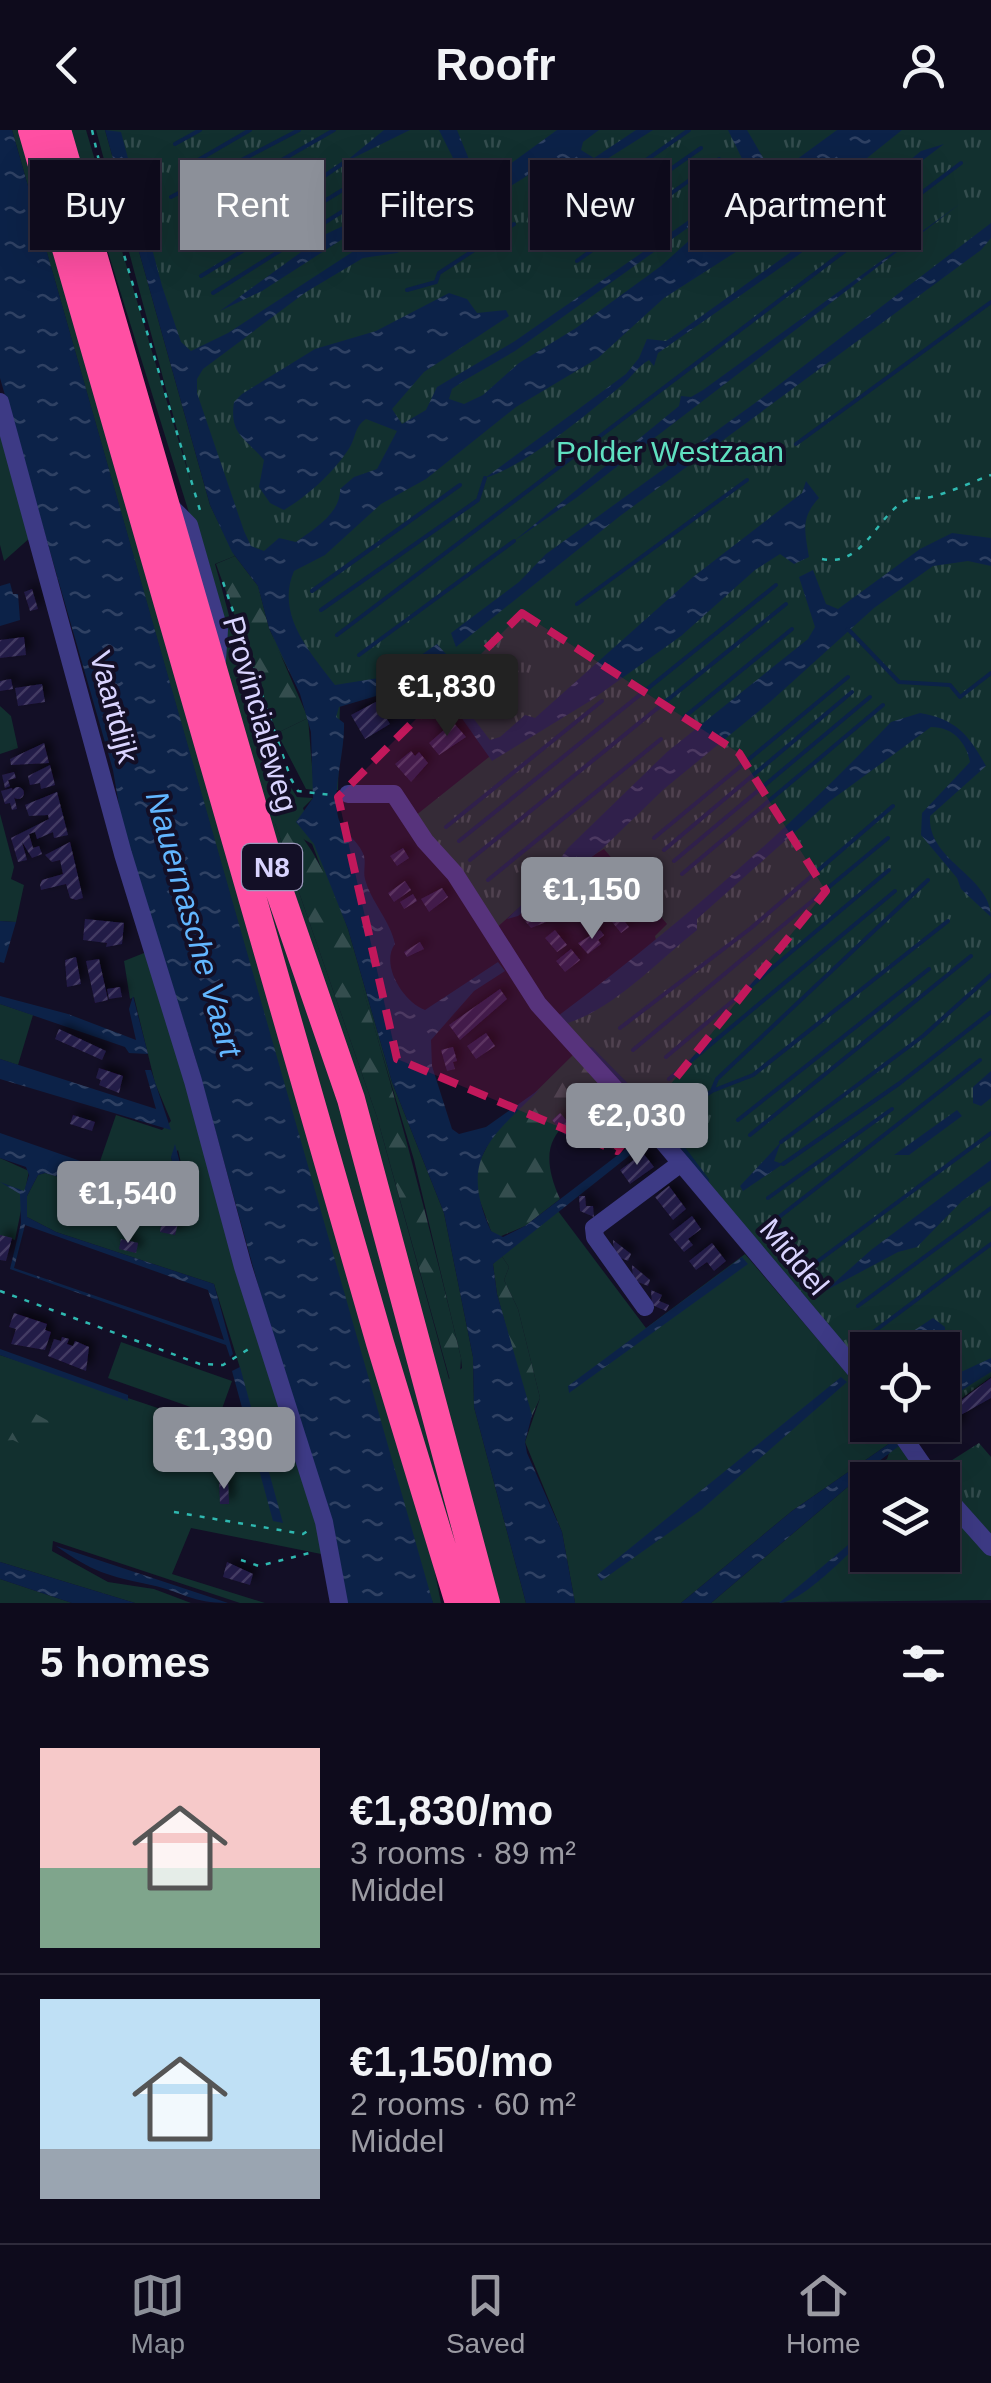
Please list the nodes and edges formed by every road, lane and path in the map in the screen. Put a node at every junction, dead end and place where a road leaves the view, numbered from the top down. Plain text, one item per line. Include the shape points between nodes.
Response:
1 (32, 130) edge
2 (57, 130) edge
3 (92, 130) edge
4 (0, 402) edge
5 (991, 474) edge
6 (203, 519) dead end
7 (822, 559) dead end
8 (220, 574) dead end
9 (348, 794) joint
10 (681, 1163) junction
11 (0, 1291) edge
12 (646, 1307) dead end
13 (264, 1336) junction
14 (850, 1364) edge
15 (174, 1512) dead end
16 (960, 1513) edge
17 (324, 1522) junction
18 (328, 1547) junction
19 (991, 1548) edge
20 (241, 1560) dead end
21 (339, 1603) edge
22 (459, 1603) edge
23 (486, 1603) edge

1 - 22 highway, Provincialeweg / N8
2 - 23 highway, Provincialeweg / N8 via 266,852 352,1099
3 - 6 path
4 - 13 street, Vaartdijk
5 - 7 path via 899,504 854,554 836,562
8 - 9 path via 298,791
9 - 10 street, Middel via 394,794 456,874 538,1004
10 - 12 street via 594,1228
10 - 14 street, Middel
11 - 13 path via 200,1364 223,1365
13 - 17 street, Vaartdijk
15 - 17 path via 303,1534
16 - 19 street
17 - 18 street, Vaartdijk
18 - 20 path via 258,1566
18 - 21 street, Vaartdijk

